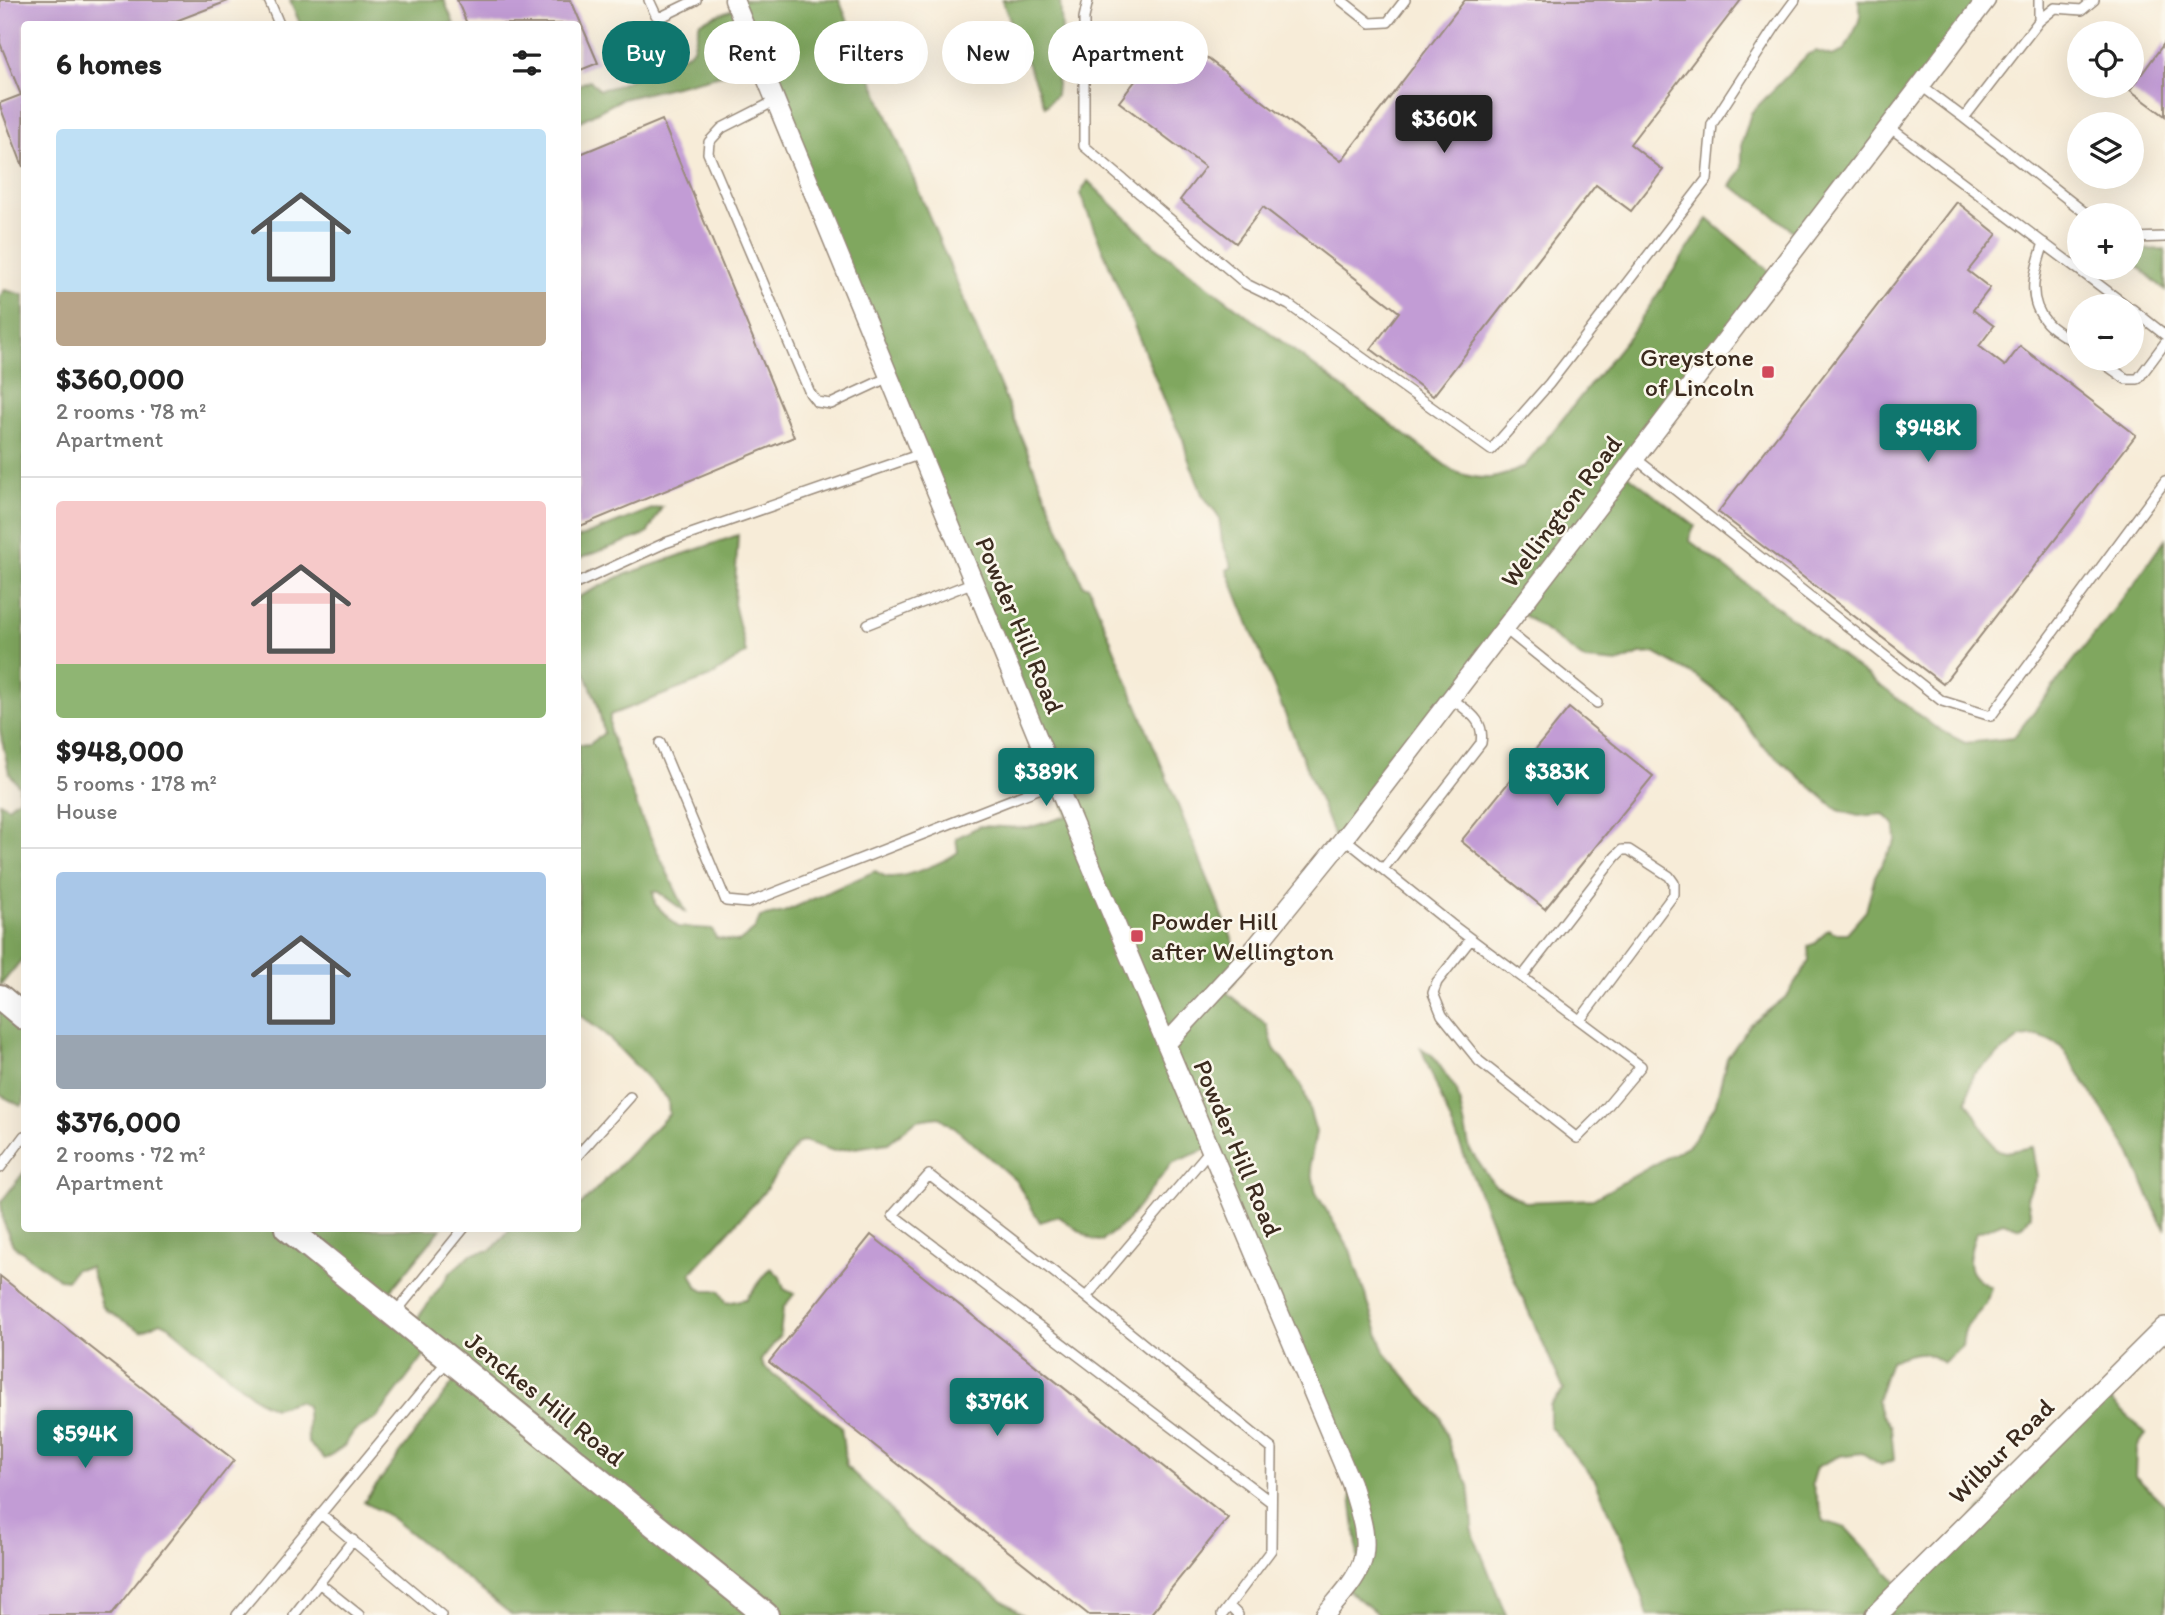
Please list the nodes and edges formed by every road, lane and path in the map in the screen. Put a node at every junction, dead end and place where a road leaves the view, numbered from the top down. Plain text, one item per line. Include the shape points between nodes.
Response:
1 (269, 0) edge
2 (649, 0) edge
3 (696, 0) edge
4 (734, 0) edge
5 (1088, 0) edge
6 (1341, 0) edge
7 (1405, 0) edge
8 (1796, 0) edge
9 (1986, 0) edge
10 (2039, 0) edge
11 (2094, 0) edge
12 (278, 21) edge
13 (2039, 21) junction
14 (1920, 85) junction
15 (775, 101) junction
16 (1964, 118) junction
17 (1888, 126) junction
18 (2073, 203) edge
19 (2165, 237) edge
20 (2144, 238) edge
21 (2044, 243) junction
22 (2111, 294) edge
23 (2144, 319) edge
24 (2165, 335) edge
25 (2067, 337) edge
26 (2165, 343) edge
27 (2115, 371) edge
28 (2144, 371) edge
29 (2144, 371) edge
30 (889, 377) junction
31 (920, 454) junction
32 (1635, 458) junction
33 (2165, 481) edge
34 (581, 582) edge
35 (974, 582) junction
36 (869, 624) dead end
37 (1504, 628) junction
38 (1451, 698) junction
39 (1597, 703) dead end
40 (660, 743) dead end
41 (1056, 782) junction
42 (1344, 838) junction
43 (1383, 869) junction
44 (1471, 939) junction
45 (1522, 977) junction
46 (0, 997) edge
47 (21, 1014) edge
48 (1580, 1020) junction
49 (1166, 1044) junction
50 (630, 1097) dead end
51 (21, 1140) edge
52 (1210, 1150) junction
53 (581, 1152) edge
54 (0, 1168) edge
55 (292, 1232) edge
56 (461, 1232) edge
57 (1086, 1297) junction
58 (394, 1315) junction
59 (2165, 1328) edge
60 (449, 1359) junction
61 (1270, 1502) junction
62 (321, 1514) junction
63 (353, 1540) junction
64 (319, 1583) junction
65 (1229, 1606) junction
66 (237, 1615) edge
67 (294, 1615) edge
68 (359, 1615) edge
69 (440, 1615) edge
70 (766, 1615) edge
71 (1222, 1615) edge
72 (1238, 1615) edge
73 (1325, 1615) edge
74 (1876, 1615) edge

1 - 12 lane
2 - 3 lane via 661,17
4 - 15 street, Powder Hill Road
5 - 8 lane via 1084,18 1084,146 1246,284 1289,305 1491,450 1549,384 1707,179 1712,124
6 - 7 lane via 1370,23 1388,22
9 - 14 street, Wellington Road
10 - 13 lane
11 - 13 lane via 2082,10 2055,8
13 - 16 lane
14 - 16 lane
14 - 17 street, Wellington Road
15 - 30 street, Powder Hill Road
15 - 30 lane via 722,128 709,142 708,153 817,402 831,404
16 - 18 lane
17 - 21 lane
17 - 32 street, Wellington Road
19 - 20 lane
21 - 22 lane
21 - 25 lane via 2034,274 2034,302 2047,323
23 - 24 lane
26 - 29 lane
27 - 28 lane via 2126,379 2138,379
30 - 31 street, Powder Hill Road
31 - 34 lane via 664,543
31 - 35 street, Powder Hill Road
32 - 33 lane via 1942,701 1991,716
32 - 37 street, Wellington Road
35 - 36 lane
35 - 41 street, Powder Hill Road
37 - 38 street, Wellington Road
37 - 39 lane
38 - 42 street, Wellington Road
38 - 43 lane via 1480,724 1481,743
40 - 41 lane via 726,901 748,902
41 - 49 street, Powder Hill Road
42 - 43 lane
42 - 49 street, Wellington Road via 1254,949
43 - 44 lane
44 - 45 lane
44 - 48 lane via 1437,982 1433,993 1442,1015 1479,1061 1577,1138 1641,1066
45 - 48 lane
45 - 48 lane via 1622,850 1669,876 1674,894
46 - 47 main road
49 - 52 street, Powder Hill Road
50 - 53 lane
51 - 54 lane
52 - 57 lane
52 - 73 street, Powder Hill Road via 1351,1483 1361,1520 1361,1566
55 - 58 main road, Jenckes Hill Road
56 - 58 lane
57 - 61 lane via 1272,1448
57 - 61 lane via 929,1175 893,1215
58 - 60 main road, Jenckes Hill Road
59 - 74 street, Wilbur Road
60 - 62 lane
60 - 70 main road, Jenckes Hill Road
61 - 65 lane via 1271,1550
62 - 63 lane
62 - 66 lane
63 - 64 lane
63 - 69 lane
64 - 67 lane
64 - 68 lane
65 - 71 lane
65 - 72 lane

